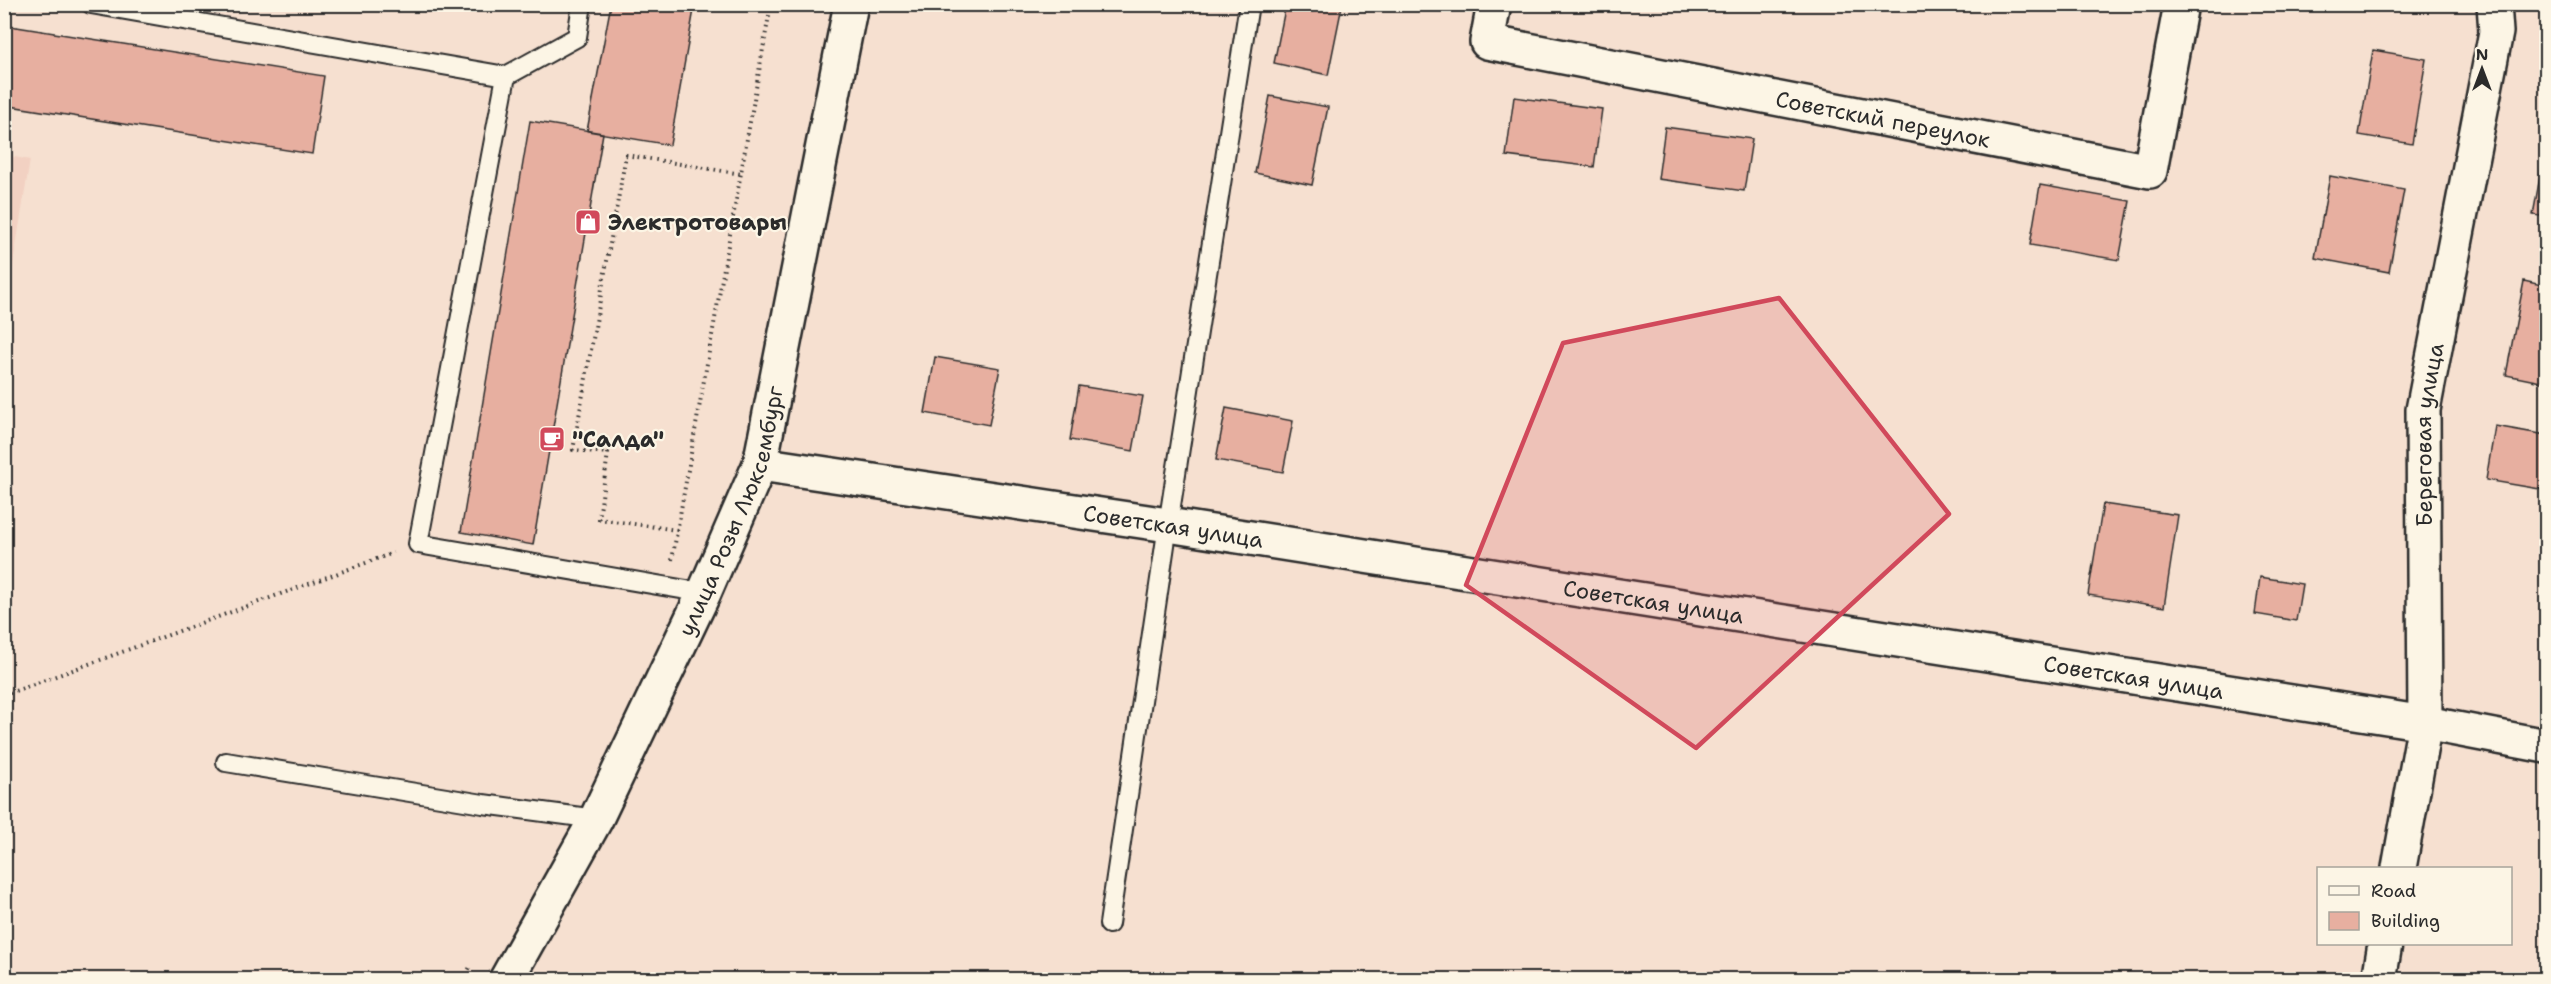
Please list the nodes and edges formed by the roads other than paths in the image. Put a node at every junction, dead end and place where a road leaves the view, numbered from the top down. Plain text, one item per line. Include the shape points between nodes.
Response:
1 (91, 4) edge
2 (582, 4) edge
3 (851, 4) edge
4 (1249, 4) edge
5 (1494, 4) edge
6 (2181, 4) edge
7 (2494, 4) edge
8 (506, 76) junction
9 (760, 464) junction
10 (1168, 525) junction
11 (704, 592) junction
12 (2425, 723) junction
13 (2547, 746) edge
14 (226, 762) dead end
15 (597, 819) junction
16 (2399, 867) edge
17 (1109, 924) dead end
18 (2385, 945) edge
19 (506, 980) edge
20 (2379, 980) edge

1 - 8 lane
2 - 8 lane via 577,37
3 - 9 street, улица Розы Люксембург
4 - 10 lane
5 - 6 street, Советский переулок via 1487,42 2150,171
7 - 12 street, Береговая улица via 2496,32 2423,410
8 - 11 lane via 418,544
9 - 10 street, Советская улица
9 - 11 street, улица Розы Люксембург
10 - 12 street, Советская улица
10 - 17 lane
11 - 15 street, улица Розы Люксембург
12 - 13 street, Советская улица
12 - 16 street, Береговая улица
14 - 15 lane
15 - 19 street, улица Розы Люксембург
18 - 20 street

